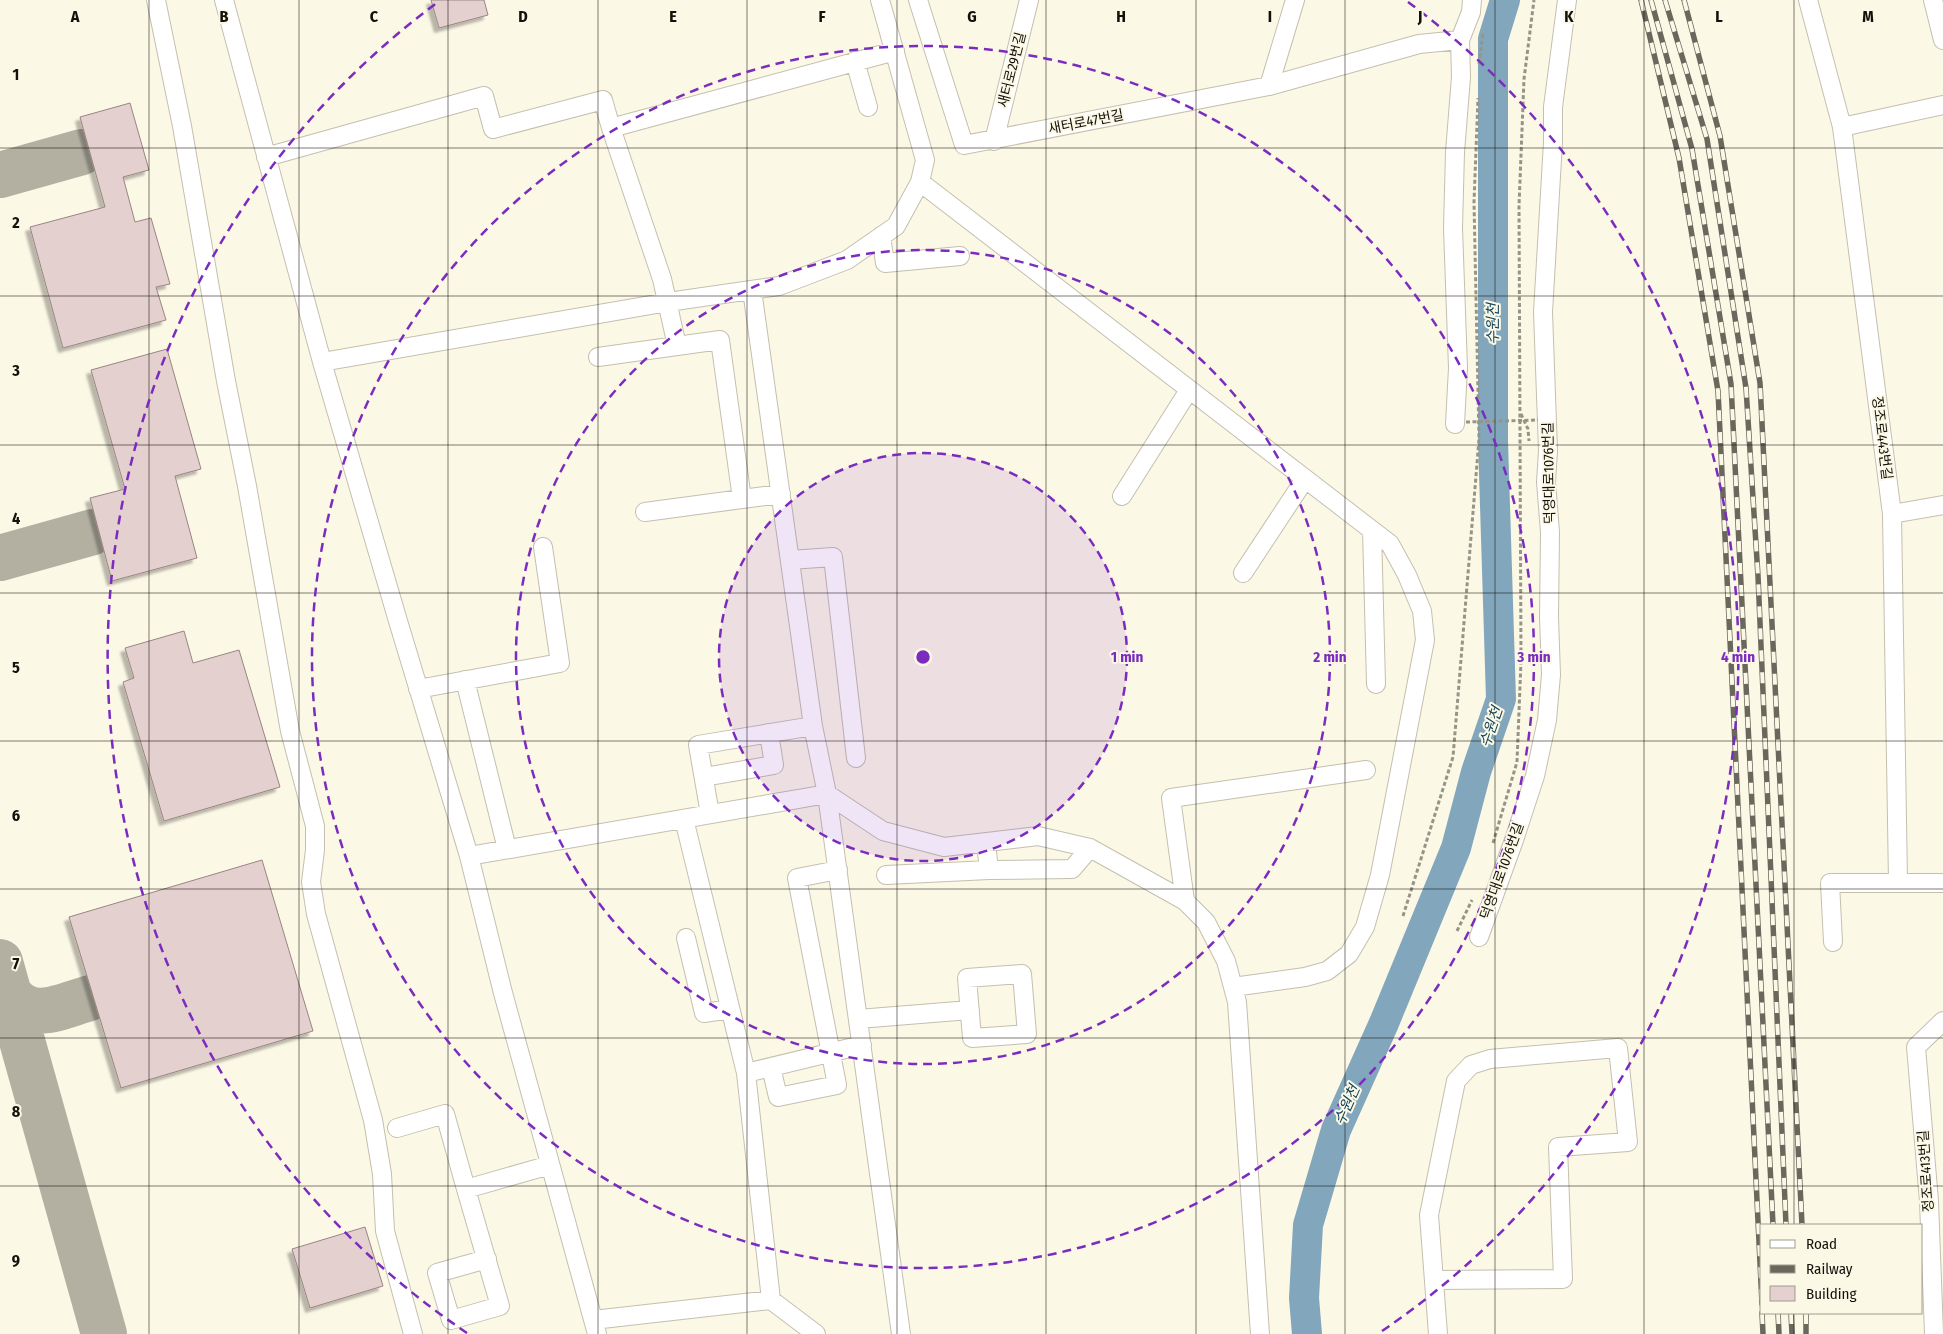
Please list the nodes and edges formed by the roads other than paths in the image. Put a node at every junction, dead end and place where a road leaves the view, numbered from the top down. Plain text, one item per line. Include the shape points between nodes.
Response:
1 (156, 0) edge
2 (224, 0) edge
3 (880, 0) edge
4 (918, 0) edge
5 (1030, 0) edge
6 (1295, 0) edge
7 (1472, 0) edge
8 (1567, 0) edge
9 (1808, 0) edge
10 (1933, 0) edge
11 (1460, 40) junction
12 (1943, 40) edge
13 (895, 51) junction
14 (855, 62) junction
15 (1269, 86) junction
16 (1943, 105) edge
17 (868, 107) dead end
18 (1842, 127) junction
19 (611, 128) junction
20 (994, 140) junction
21 (266, 157) junction
22 (920, 182) junction
23 (881, 236) junction
24 (960, 256) dead end
25 (752, 290) junction
26 (668, 302) junction
27 (676, 346) junction
28 (598, 357) dead end
29 (322, 362) junction
30 (1189, 390) junction
31 (1461, 423) road end
32 (1305, 478) junction
33 (781, 494) junction
34 (1122, 496) dead end
35 (742, 499) junction
36 (1943, 505) edge
37 (646, 512) dead end
38 (1892, 514) junction
39 (1372, 530) junction
40 (543, 547) dead end
41 (790, 560) junction
42 (1242, 573) dead end
43 (464, 680) junction
44 (1376, 684) dead end
45 (418, 688) junction
46 (814, 726) junction
47 (769, 733) junction
48 (856, 758) dead end
49 (1366, 770) dead end
50 (704, 777) junction
51 (827, 794) junction
52 (710, 814) junction
53 (684, 819) junction
54 (986, 843) junction
55 (1090, 848) junction
56 (507, 849) junction
57 (469, 856) junction
58 (838, 870) junction
59 (989, 870) junction
60 (886, 875) dead end
61 (1898, 882) junction
62 (1943, 883) edge
63 (1185, 901) junction
64 (1479, 937) dead end
65 (686, 938) dead end
66 (1833, 942) dead end
67 (1233, 987) junction
68 (730, 1009) junction
69 (970, 1010) junction
70 (858, 1019) junction
71 (1943, 1021) edge
72 (862, 1045) junction
73 (830, 1052) junction
74 (771, 1067) junction
75 (746, 1073) junction
76 (397, 1128) dead end
77 (550, 1165) junction
78 (466, 1189) junction
79 (1936, 1201) edge
80 (487, 1259) dead end
81 (1434, 1280) junction
82 (771, 1300) junction
83 (595, 1327) edge
84 (413, 1334) edge
85 (816, 1334) edge
86 (901, 1334) edge
87 (1260, 1334) edge
88 (1438, 1334) edge
89 (1934, 1334) edge

1 - 84 street via 182,126 287,714 315,826 311,882 316,914 373,1120 382,1174 385,1231
2 - 21 street
3 - 13 street
4 - 20 street, 새터로47번길 via 964,145
5 - 20 street, 새터로29번길
6 - 15 street
7 - 11 street
8 - 64 street, 덕영대로1076번길 via 1553,107 1543,312 1550,532 1551,675 1547,720 1535,776
9 - 18 street, 정조로443번길
10 - 12 street
11 - 15 street, 새터로47번길 via 1419,44
11 - 31 street via 1453,228
13 - 14 street
13 - 22 street via 925,160
14 - 17 street
14 - 19 street
15 - 20 street, 새터로47번길
16 - 18 street
18 - 38 street, 정조로443번길
19 - 21 street via 603,100 493,129 484,96
19 - 26 street
21 - 29 street
22 - 23 street via 896,226
22 - 30 street
23 - 24 street via 885,263
23 - 25 street via 847,260 780,286
25 - 26 street
25 - 33 street
26 - 27 street
26 - 29 street
27 - 28 street
27 - 35 street via 720,340
29 - 45 street
30 - 32 street
30 - 34 street
32 - 39 street
32 - 42 street
33 - 35 street
33 - 41 street
35 - 37 street
36 - 38 street
38 - 61 street, 정조로443번길
39 - 44 street
39 - 67 street via 1390,544 1407,575 1422,611 1425,640 1380,876 1365,927 1349,954 1327,972
40 - 43 street via 560,663
41 - 46 street
41 - 48 street via 833,557
43 - 45 street
43 - 56 street
45 - 57 street
46 - 47 street
46 - 51 street
47 - 50 street via 774,765
47 - 50 street via 698,745
49 - 63 street via 1172,798
50 - 52 street
51 - 52 street
51 - 54 street via 883,831 944,847
51 - 58 street
52 - 53 street
53 - 56 street
53 - 68 street
54 - 55 street via 1038,836
54 - 59 street
55 - 59 street via 1072,869
55 - 63 street
56 - 57 street
57 - 77 street
58 - 70 street
58 - 73 street via 797,878
59 - 60 street
61 - 62 street
61 - 66 street via 1830,883
63 - 67 street via 1206,922 1226,961
65 - 68 street via 704,1013
67 - 87 street via 1237,1002
68 - 75 street
69 - 69 street via 972,1038 1027,1034 1022,974 967,978
69 - 70 street
70 - 72 street
71 - 79 street, 정조로413번길 via 1916,1047
72 - 73 street
72 - 86 street
73 - 74 street
73 - 74 street via 837,1085 778,1097
74 - 75 street
75 - 82 street
76 - 78 street via 445,1114
77 - 78 street
77 - 83 street
78 - 80 street
79 - 89 street, 정조로413번길
81 - 81 street via 1563,1279 1558,1147 1628,1142 1618,1048 1490,1059 1471,1065 1456,1081 1429,1215
81 - 88 street
82 - 83 street
82 - 85 street

